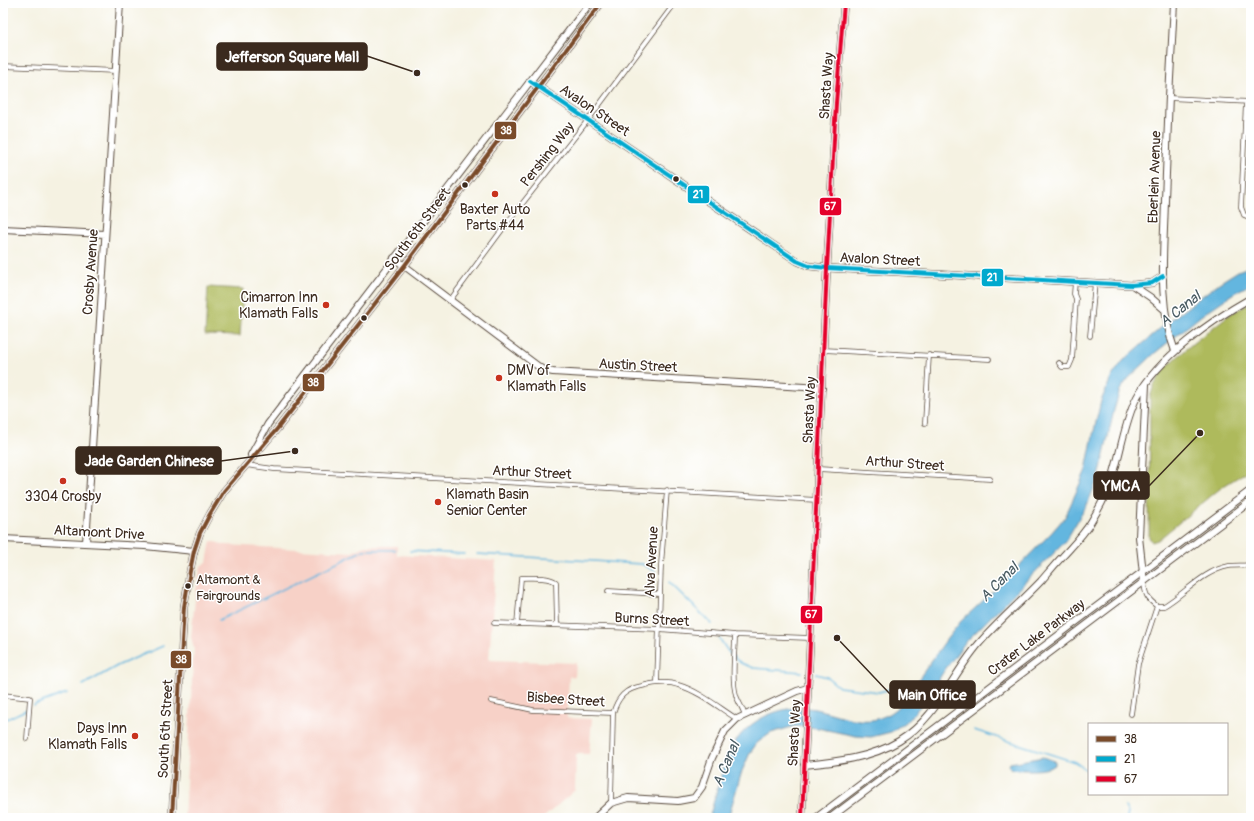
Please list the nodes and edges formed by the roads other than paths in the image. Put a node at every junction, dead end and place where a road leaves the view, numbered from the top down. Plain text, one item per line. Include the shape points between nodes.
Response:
1 (120, 3) edge
2 (590, 3) edge
3 (601, 3) edge
4 (675, 3) edge
5 (844, 3) edge
6 (1174, 3) edge
7 (3, 66) edge
8 (116, 71) junction
9 (530, 81) junction
10 (539, 87) junction
11 (1169, 98) junction
12 (1246, 102) junction
13 (1251, 102) edge
14 (588, 120) junction
15 (1251, 218) edge
16 (3, 229) edge
17 (104, 234) junction
18 (394, 258) junction
19 (405, 265) junction
20 (827, 268) junction
21 (1163, 276) junction
22 (1075, 281) junction
23 (1095, 282) junction
24 (1132, 285) junction
25 (1251, 298) edge
26 (451, 299) junction
27 (1165, 310) junction
28 (1090, 336) dead end
29 (824, 350) junction
30 (1175, 351) junction
31 (928, 355) junction
32 (989, 358) dead end
33 (1059, 363) dead end
34 (1147, 382) junction
35 (822, 388) junction
36 (925, 423) dead end
37 (245, 465) junction
38 (818, 469) junction
39 (990, 479) dead end
40 (667, 490) junction
41 (1251, 490) edge
42 (817, 500) junction
43 (1251, 501) edge
44 (3, 539) edge
45 (86, 543) junction
46 (194, 551) junction
47 (1251, 565) edge
48 (1142, 572) junction
49 (1144, 582) junction
50 (608, 591) dead end
51 (660, 594) junction
52 (1157, 606) junction
53 (494, 623) dead end
54 (517, 624) junction
55 (558, 625) junction
56 (659, 629) junction
57 (735, 635) junction
58 (810, 638) junction
59 (657, 683) junction
60 (808, 688) junction
61 (3, 695) edge
62 (491, 701) dead end
63 (613, 713) junction
64 (1131, 714) dead end
65 (745, 716) junction
66 (737, 719) junction
67 (27, 739) dead end
68 (804, 765) junction
69 (611, 803) junction
70 (172, 818) edge
71 (595, 818) edge
72 (802, 818) edge
73 (816, 818) edge
74 (830, 818) edge

1 - 8 main road, Crosby Avenue
2 - 9 main road, South 6th Street
3 - 10 main road, South 6th Street
4 - 14 street, Pershing Way
5 - 20 main road, Shasta Way
6 - 11 main road, Eberlein Avenue
7 - 8 street
8 - 17 main road, Crosby Avenue
9 - 10 main road, Avalon Street
9 - 18 main road, South 6th Street
10 - 14 main road, Avalon Street
10 - 19 main road, South 6th Street
11 - 12 street
11 - 21 main road, Eberlein Avenue
12 - 13 street
12 - 15 street via 1241,207 1244,216
14 - 20 main road, Avalon Street via 797,261 809,266
14 - 26 street, Pershing Way
16 - 17 main road
17 - 45 main road, Crosby Avenue
18 - 19 main road, Austin Street
18 - 37 main road, South 6th Street via 268,424
19 - 26 main road, Austin Street
19 - 37 main road, South 6th Street via 277,429
20 - 22 main road, Avalon Street
20 - 29 main road, Shasta Way
21 - 24 main road, Avalon Street via 1152,283
21 - 27 main road, Eberlein Avenue
22 - 23 main road, Avalon Street
22 - 33 street via 1072,360 1069,367 1062,367
23 - 24 main road, Avalon Street
23 - 28 street
24 - 27 main road
25 - 30 main road via 1226,312
26 - 35 main road, Austin Street via 543,370
27 - 30 main road, Eberlein Avenue
29 - 31 street
29 - 35 main road, Shasta Way
30 - 34 main road
31 - 32 street
31 - 36 street
34 - 48 main road via 1139,537
34 - 68 main road via 1136,398 1113,477 1090,524 1042,580 981,640 928,715 900,741 881,750 833,762
35 - 38 main road, Shasta Way
37 - 40 street, Arthur Street
37 - 46 main road, South 6th Street via 210,514
38 - 39 street, Arthur Street
38 - 42 main road, Shasta Way
40 - 42 street, Arthur Street
40 - 51 street, Alva Avenue
41 - 48 main road, Crater Lake Parkway
42 - 58 main road, Shasta Way
43 - 49 main road, Crater Lake Parkway
44 - 45 main road, Altamont Drive
45 - 46 main road, Altamont Drive
46 - 70 main road, South 6th Street via 184,607
47 - 52 street via 1230,566 1206,574 1164,606
48 - 49 main road
48 - 73 main road, Crater Lake Parkway
49 - 52 street via 1145,594
49 - 74 main road, Crater Lake Parkway
50 - 51 street
51 - 56 street, Alva Avenue
52 - 64 street via 1138,664
53 - 54 street, Burns Street
54 - 55 street, Burns Street
54 - 55 street via 521,578 548,579 556,582
55 - 56 street, Burns Street
56 - 57 street, Burns Street
56 - 59 street, Alva Avenue
57 - 58 street, Burns Street
57 - 65 street via 734,684 736,696
58 - 60 main road, Shasta Way
59 - 63 street, Bisbee Street via 636,687 621,694
59 - 66 street, Bisbee Street via 678,684
60 - 65 main road
60 - 68 main road, Shasta Way
61 - 67 street via 30,698
62 - 63 street, Bisbee Street via 533,710
63 - 69 street
65 - 66 main road
66 - 69 main road via 725,731 702,787 694,798 678,801 628,798
68 - 72 main road, Shasta Way
69 - 71 main road

